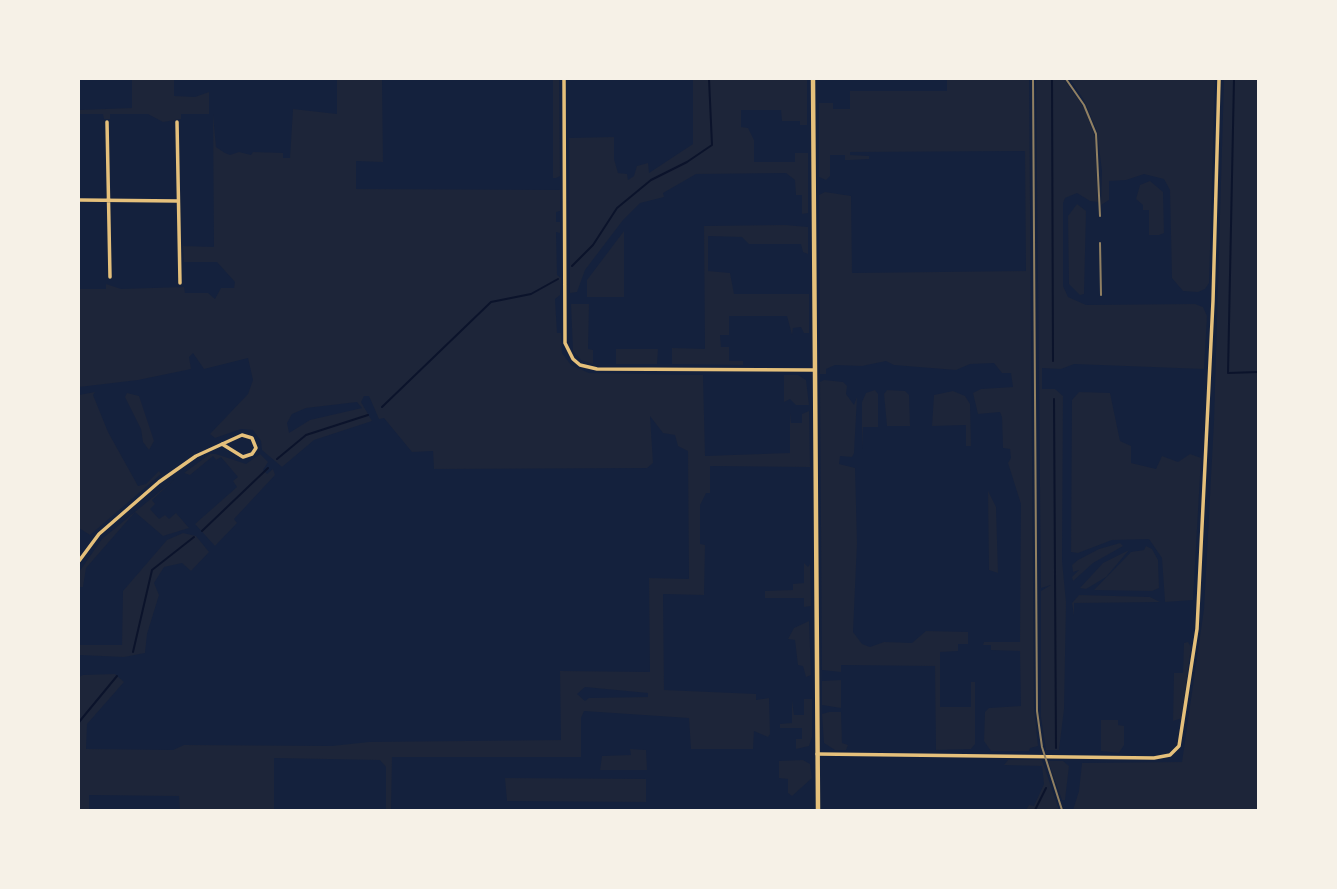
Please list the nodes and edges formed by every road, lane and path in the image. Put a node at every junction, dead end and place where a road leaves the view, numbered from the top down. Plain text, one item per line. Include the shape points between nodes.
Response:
1 (564, 79) edge
2 (813, 79) edge
3 (1219, 79) edge
4 (107, 122) dead end
5 (177, 122) dead end
6 (79, 200) edge
7 (108, 200) junction
8 (178, 201) junction
9 (110, 277) dead end
10 (180, 283) dead end
11 (814, 370) junction
12 (222, 444) junction
13 (79, 561) edge
14 (817, 754) junction
15 (818, 810) edge

1 - 11 street via 565,343 573,359 596,369
2 - 11 street
3 - 14 street via 1197,629 1183,736 1173,753 1154,758
4 - 7 street
5 - 8 street
6 - 7 street
7 - 8 street
7 - 9 street
8 - 10 street
11 - 14 street
12 - 12 street via 243,457 256,448 245,434
12 - 13 street via 159,482 99,534
14 - 15 street

